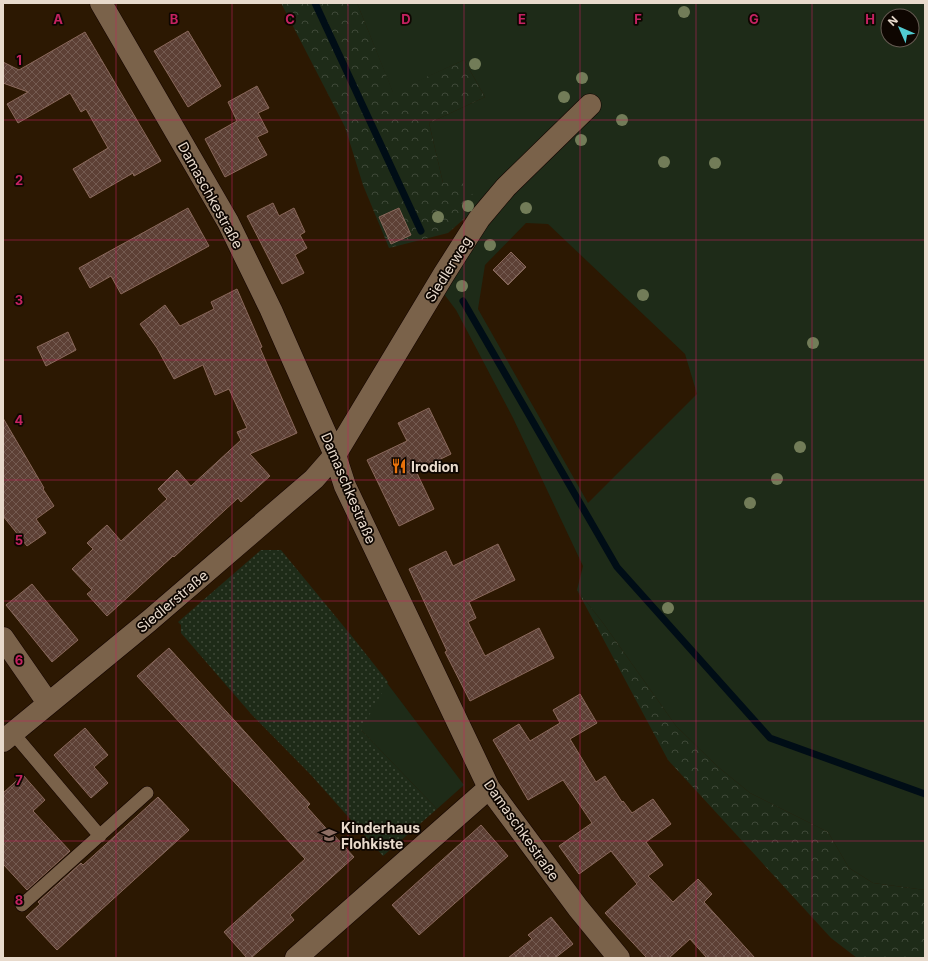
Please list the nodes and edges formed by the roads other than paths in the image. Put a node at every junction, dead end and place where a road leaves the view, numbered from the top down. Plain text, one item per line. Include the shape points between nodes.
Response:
1 (101, 3) edge
2 (590, 105) dead end
3 (335, 455) junction
4 (3, 638) edge
5 (48, 703) junction
6 (8, 737) edge
7 (490, 788) junction
8 (147, 793) dead end
9 (100, 836) junction
10 (22, 905) dead end
11 (296, 958) edge
12 (619, 958) edge

1 - 3 street, Damaschkestraße via 228,222 271,310
2 - 3 street, Siedlerweg via 506,188 479,219
3 - 5 street, Siedlerstraße via 314,479 291,499 149,621
3 - 7 street, Damaschkestraße via 345,486
4 - 5 street
5 - 6 street, Siedlerstraße
6 - 9 lane
7 - 11 street
7 - 12 street, Damaschkestraße via 578,908
8 - 9 lane
9 - 10 lane

